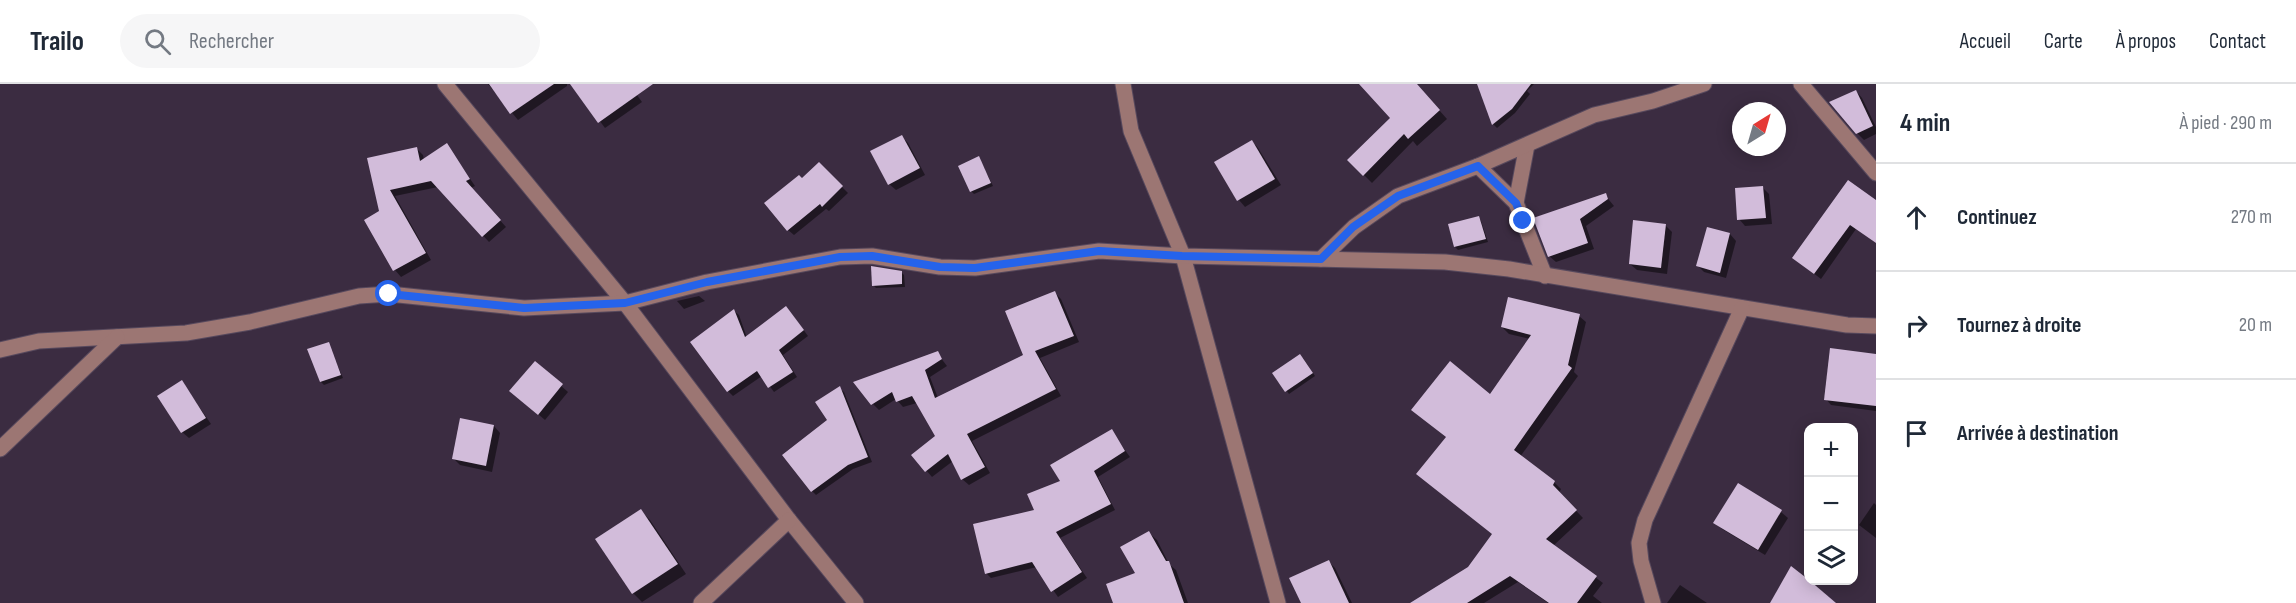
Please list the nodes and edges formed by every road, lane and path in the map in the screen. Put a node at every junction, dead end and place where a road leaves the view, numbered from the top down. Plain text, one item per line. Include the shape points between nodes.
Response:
1 (445, 84) edge
2 (1123, 84) edge
3 (1704, 84) edge
4 (1801, 84) edge
5 (1527, 145) junction
6 (1478, 166) junction
7 (1876, 173) edge
8 (1516, 203) junction
9 (1182, 256) junction
10 (1321, 259) junction
11 (1545, 276) junction
12 (625, 303) junction
13 (1742, 308) junction
14 (1876, 326) edge
15 (117, 337) junction
16 (0, 350) edge
17 (0, 449) edge
18 (789, 520) junction
19 (701, 603) edge
20 (856, 603) edge
21 (1278, 603) edge
22 (1653, 603) edge

1 - 12 street
2 - 9 street via 1131,131
3 - 5 street via 1594,116
4 - 7 street
5 - 6 street
5 - 8 street
6 - 8 street
6 - 10 street via 1398,196 1353,227
8 - 11 street
9 - 10 street
9 - 12 street via 1099,251 975,268 940,267 872,256 840,257 707,282
9 - 21 street
10 - 11 street via 1445,262
11 - 13 street
12 - 15 street via 524,308 389,294 359,296 186,333
12 - 18 street
13 - 14 street
13 - 22 street via 1644,520 1640,552
15 - 16 street via 39,341
15 - 17 street
18 - 19 street
18 - 20 street

